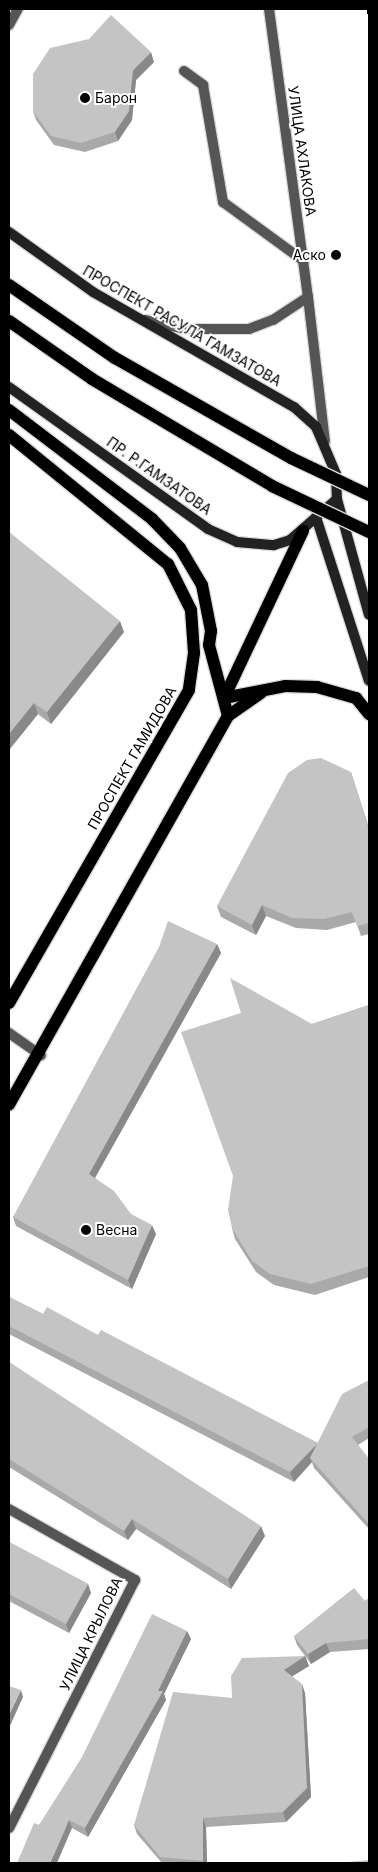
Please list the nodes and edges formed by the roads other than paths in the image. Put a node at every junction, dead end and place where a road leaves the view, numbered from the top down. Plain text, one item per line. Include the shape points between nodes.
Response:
1 (18, 9) edge
2 (269, 9) edge
3 (9, 25) edge
4 (184, 71) dead end
5 (9, 232) edge
6 (304, 262) junction
7 (9, 285) edge
8 (308, 297) junction
9 (142, 320) junction
10 (9, 321) edge
11 (9, 387) edge
12 (9, 410) edge
13 (9, 436) edge
14 (325, 441) junction
15 (369, 495) edge
16 (337, 498) junction
17 (316, 517) junction
18 (303, 531) junction
19 (369, 532) edge
20 (369, 615) edge
21 (369, 681) edge
22 (285, 686) junction
23 (226, 708) junction
24 (369, 714) edge
25 (9, 1003) edge
26 (9, 1033) edge
27 (41, 1055) junction
28 (9, 1105) edge
29 (9, 1509) edge
30 (9, 1828) edge

1 - 3 street
2 - 6 street, УЛИЦА АХЛАКОВА
4 - 6 street via 203,85 223,202
5 - 9 main road, ПРОСПЕКТ РАСУЛА ГАМЗАТОВА
6 - 8 street, УЛИЦА АХЛАКОВА
7 - 15 main road, bridge via 115,358 290,458
8 - 9 street via 273,320 249,329 186,329
8 - 14 street, УЛИЦА АХЛАКОВА
9 - 14 main road, ПРОСПЕКТ РАСУЛА ГАМЗАТОВА via 294,406
10 - 19 main road, bridge via 92,379 272,486
11 - 18 main road, ПР. Р.ГАМЗАТОВА via 208,529 237,542 274,546
12 - 23 main road via 152,519 180,548 202,585 211,631 209,645
13 - 25 main road, ПРОСПЕКТ ГАМИДОВА via 168,564 191,610 194,653 188,690
14 - 16 main road via 336,474
16 - 17 main road, ПР. Р.ГАМЗАТОВА
16 - 20 main road
17 - 18 main road, ПР. Р.ГАМЗАТОВА
17 - 21 main road
18 - 23 main road, ПР. Р.ГАМЗАТОВА
22 - 23 main road
22 - 23 main road
22 - 24 main road via 318,687 356,698
23 - 27 main road
26 - 27 street
27 - 28 main road
29 - 30 street, УЛИЦА КРЫЛОВА via 135,1580

